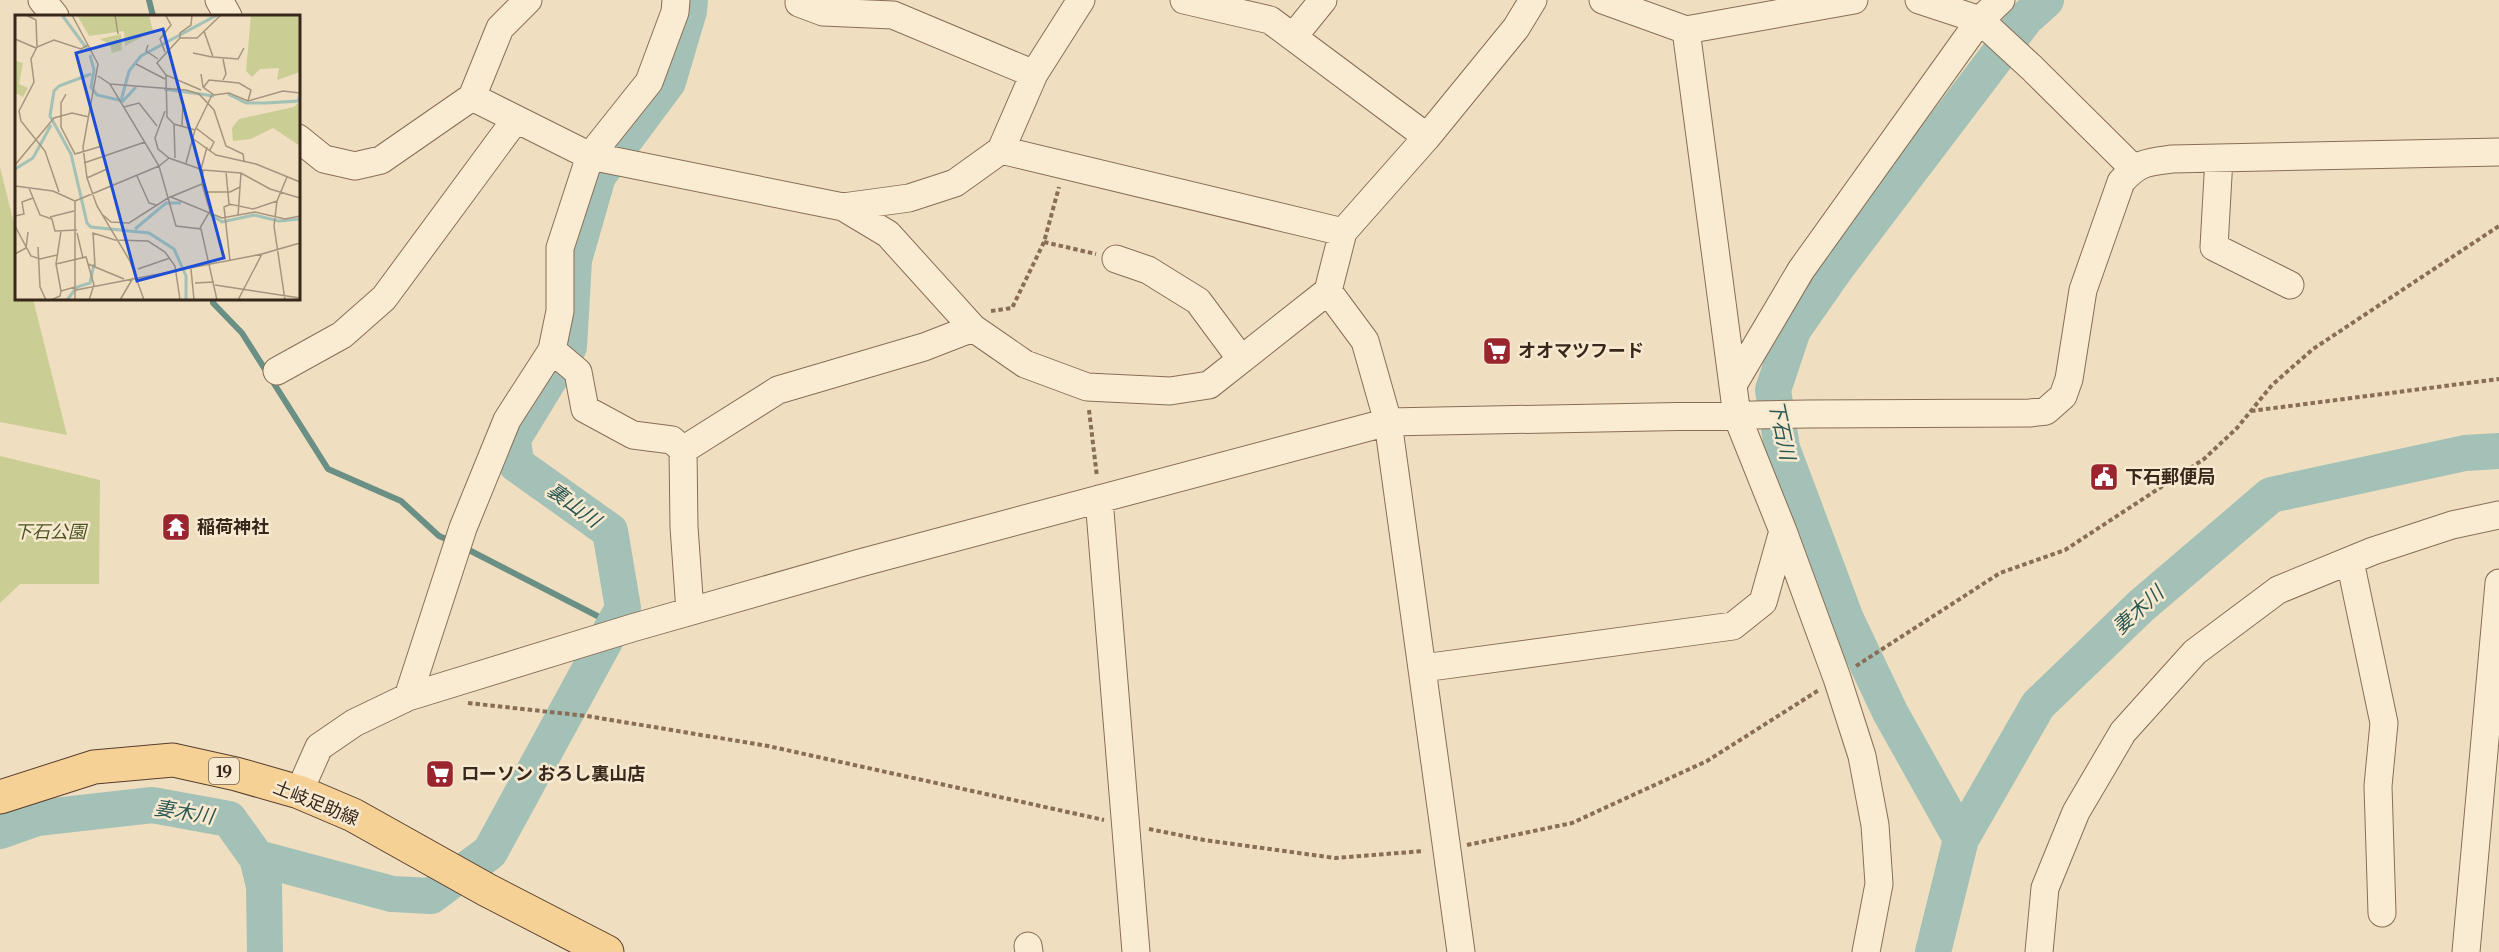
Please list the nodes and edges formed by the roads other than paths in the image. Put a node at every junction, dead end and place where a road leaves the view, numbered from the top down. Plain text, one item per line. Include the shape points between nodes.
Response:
1 (42, 0) edge
2 (219, 0) edge
3 (528, 0) edge
4 (676, 0) edge
5 (1081, 0) edge
6 (1184, 0) edge
7 (1323, 0) edge
8 (1533, 0) edge
9 (1603, 0) edge
10 (1854, 0) edge
11 (1919, 0) edge
12 (2001, 0) edge
13 (799, 3) dead end
14 (1782, 7) edge
15 (54, 15) edge
16 (227, 15) edge
17 (1980, 20) junction
18 (1686, 30) junction
19 (1293, 37) junction
20 (1034, 74) junction
21 (472, 97) junction
22 (516, 119) junction
23 (1427, 137) junction
24 (300, 140) edge
25 (1001, 150) junction
26 (2499, 152) edge
27 (590, 156) junction
28 (2219, 158) junction
29 (2133, 168) junction
30 (843, 207) junction
31 (1343, 232) junction
32 (1116, 259) road end
33 (2290, 285) dead end
34 (1328, 291) junction
35 (973, 328) junction
36 (552, 350) junction
37 (1241, 360) junction
38 (276, 371) dead end
39 (1733, 385) junction
40 (1737, 416) junction
41 (1388, 422) junction
42 (683, 450) junction
43 (1099, 499) junction
44 (2499, 515) edge
45 (1783, 531) junction
46 (2350, 561) junction
47 (2499, 583) edge
48 (690, 611) junction
49 (1423, 668) junction
50 (408, 697) junction
51 (298, 792) junction
52 (0, 797) edge
53 (2382, 913) dead end
54 (607, 952) edge
55 (1136, 952) edge
56 (1461, 952) edge
57 (1866, 952) edge
58 (2039, 952) edge
59 (2466, 952) edge

1 - 15 street
2 - 16 street
3 - 21 street via 500,28
4 - 27 street via 649,82
5 - 20 street
6 - 19 street via 1270,20
7 - 19 street
8 - 23 street via 1516,28
9 - 18 street
10 - 14 street
11 - 17 street
12 - 17 street
13 - 20 street via 823,12 892,15
14 - 18 street
17 - 29 street
17 - 39 street via 1801,270
18 - 39 street
19 - 23 street
20 - 25 street
21 - 22 street
21 - 24 street via 381,160 355,166 324,159
22 - 27 street
22 - 38 street via 384,298 342,335
23 - 31 street
25 - 30 street via 956,183 909,198
25 - 31 street
26 - 28 street
27 - 30 street
27 - 36 street via 560,248 560,311
28 - 29 street via 2146,162
28 - 33 street via 2214,247
29 - 40 street via 2121,182 2083,290 2063,396 2046,411
30 - 35 street via 888,234
31 - 34 street
32 - 37 street via 1148,270 1198,301
34 - 37 street
34 - 41 street via 1365,341
35 - 37 street via 1025,364 1087,387 1170,391 1209,385
35 - 42 street via 924,347 777,390
36 - 42 street via 578,372 585,409 633,435 672,440
36 - 50 street via 507,420 463,528
39 - 40 street
40 - 41 street
40 - 45 street
41 - 43 street
41 - 49 street
42 - 48 street
43 - 48 street
43 - 55 street
44 - 46 street via 2452,525
45 - 49 street via 1763,602 1733,626
45 - 57 street via 1862,756 1875,825 1879,884
46 - 53 street via 2384,723 2378,786
46 - 58 street via 2278,590 2195,652 2123,732 2076,812 2045,888
47 - 59 street
48 - 50 street
49 - 56 street
50 - 51 street via 354,723 319,747
51 - 52 main road, 土岐足助線 / 19 via 173,760 94,767
51 - 54 main road, 土岐足助線 / 19 via 353,815

